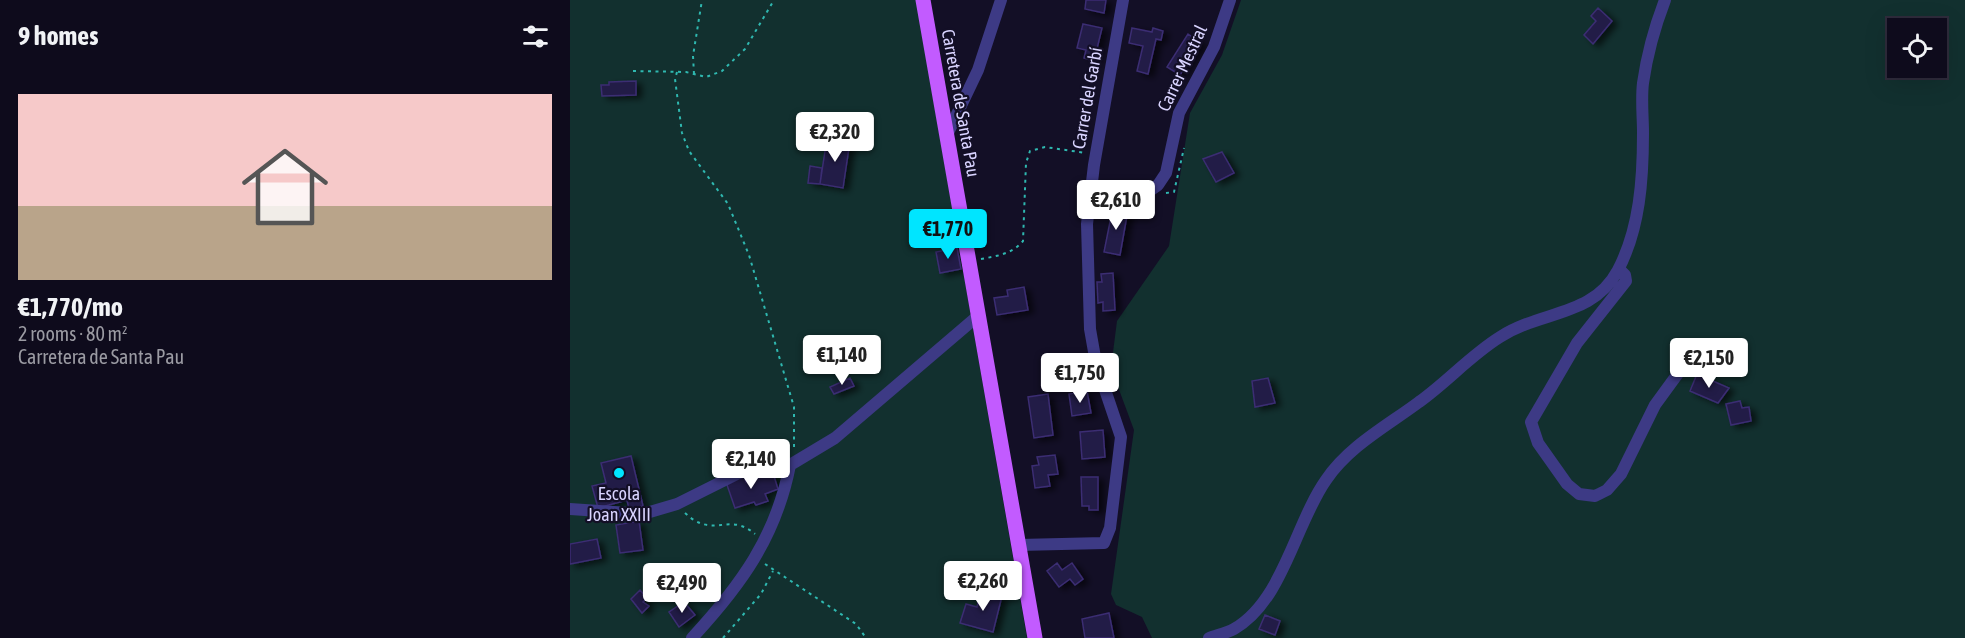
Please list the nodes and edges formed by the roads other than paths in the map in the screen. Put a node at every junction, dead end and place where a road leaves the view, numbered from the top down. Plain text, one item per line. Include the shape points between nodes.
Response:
1 (923, 0) edge
2 (1001, 0) edge
3 (1122, 0) edge
4 (1230, 0) edge
5 (1665, 0) edge
6 (947, 135) junction
7 (1089, 193) junction
8 (1618, 269) junction
9 (979, 315) junction
10 (1712, 371) dead end
11 (790, 465) junction
12 (570, 509) edge
13 (1019, 545) junction
14 (692, 638) edge
15 (1035, 638) edge
16 (1209, 638) edge

1 - 6 main road, Carretera de Santa Pau
2 - 6 street via 978,70
3 - 7 street, Carrer del Garbí
4 - 7 street, Carrer Mestral via 1214,47 1179,113 1166,173 1151,190 1141,193
5 - 8 street via 1643,85 1642,192 1631,238
6 - 9 main road, Carretera de Santa Pau
7 - 13 street, Carrer del Garbí via 1086,284 1090,329 1096,363 1121,437 1110,528 1104,543
8 - 10 street via 1626,281 1577,343 1531,422 1538,443 1567,483 1579,494 1595,496 1607,490 1621,474 1655,405 1690,357 1701,349 1707,350 1713,358
8 - 16 street via 1604,292 1581,307 1529,321 1499,337 1343,459 1314,501 1268,596 1234,629
9 - 11 street via 835,438
9 - 13 main road, Carretera de Santa Pau
11 - 12 street via 745,470 677,504 643,514
11 - 14 street via 784,494 760,550 730,597
13 - 15 main road, Carretera de Santa Pau

